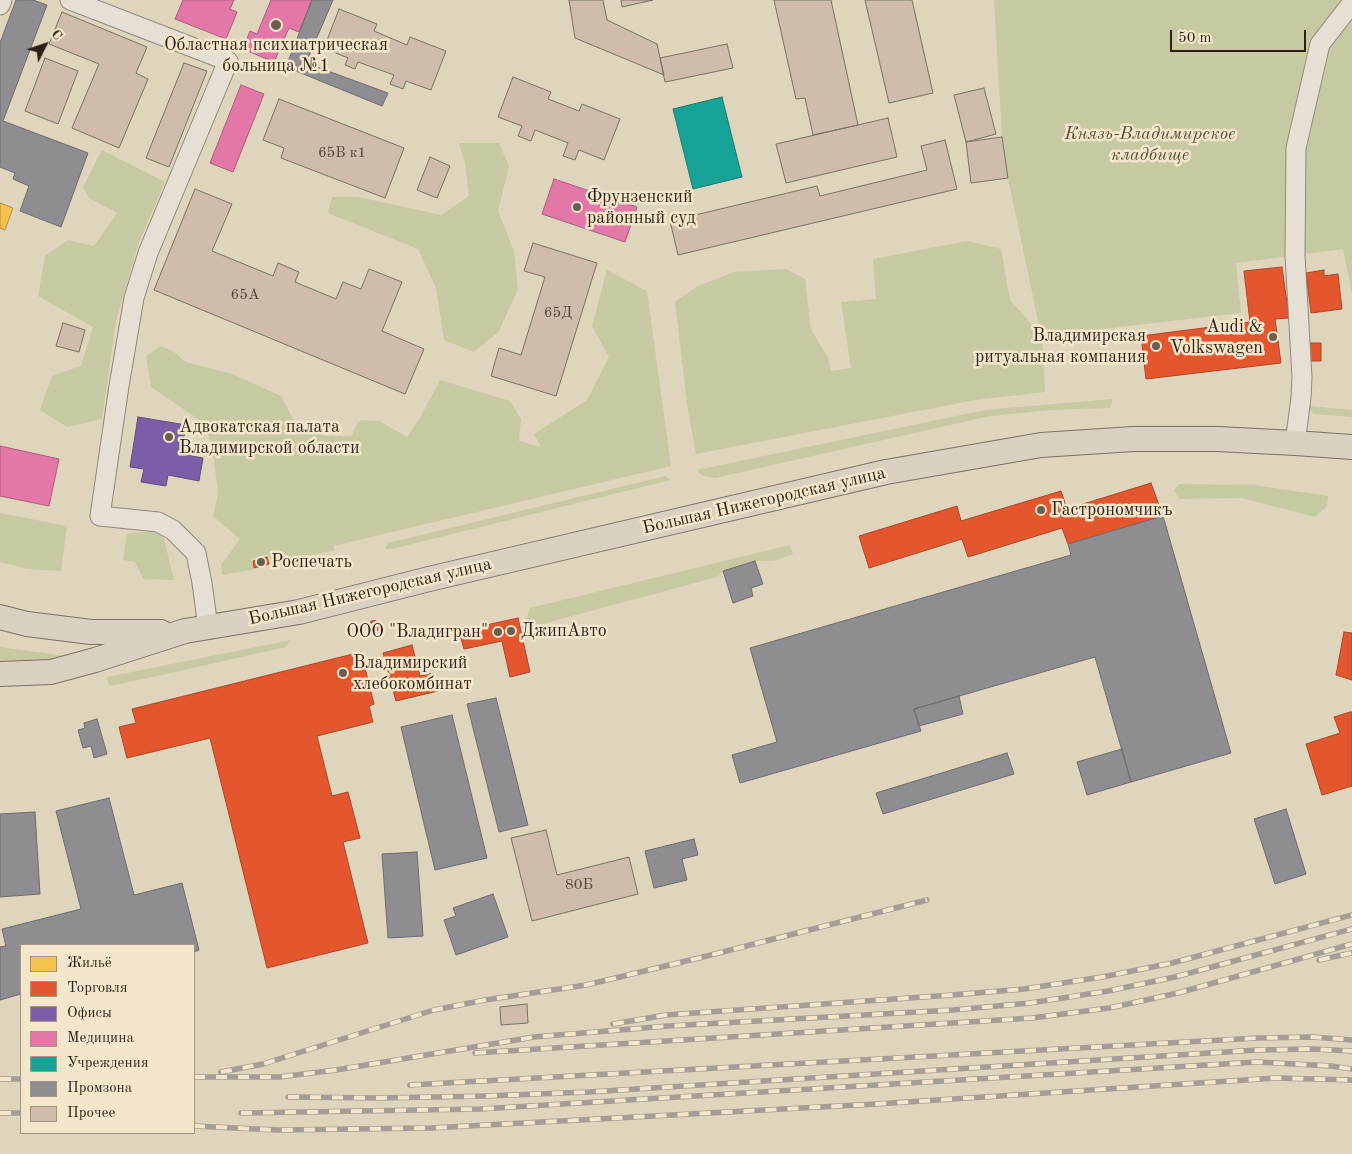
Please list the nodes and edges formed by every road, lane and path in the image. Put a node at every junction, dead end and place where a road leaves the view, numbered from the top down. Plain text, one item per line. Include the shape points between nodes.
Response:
1 (2, 0) edge
2 (70, 0) edge
3 (1352, 3) edge
4 (0, 5) edge
5 (1295, 443) junction
6 (1352, 447) edge
7 (0, 617) edge
8 (197, 629) junction
9 (0, 674) edge

1 - 4 lane
2 - 8 lane via 228,60 148,254 134,298 100,516 158,522 173,530 196,553 202,582
3 - 5 lane via 1320,44 1296,148 1295,255 1302,378
5 - 6 main road, Большая Нижегородская улица
5 - 8 main road, Большая Нижегородская улица via 1133,439 1041,445 886,472 299,612
7 - 8 main road, Большая Нижегородская улица via 27,624 92,632
8 - 9 main road, Большая Нижегородская улица via 51,672

